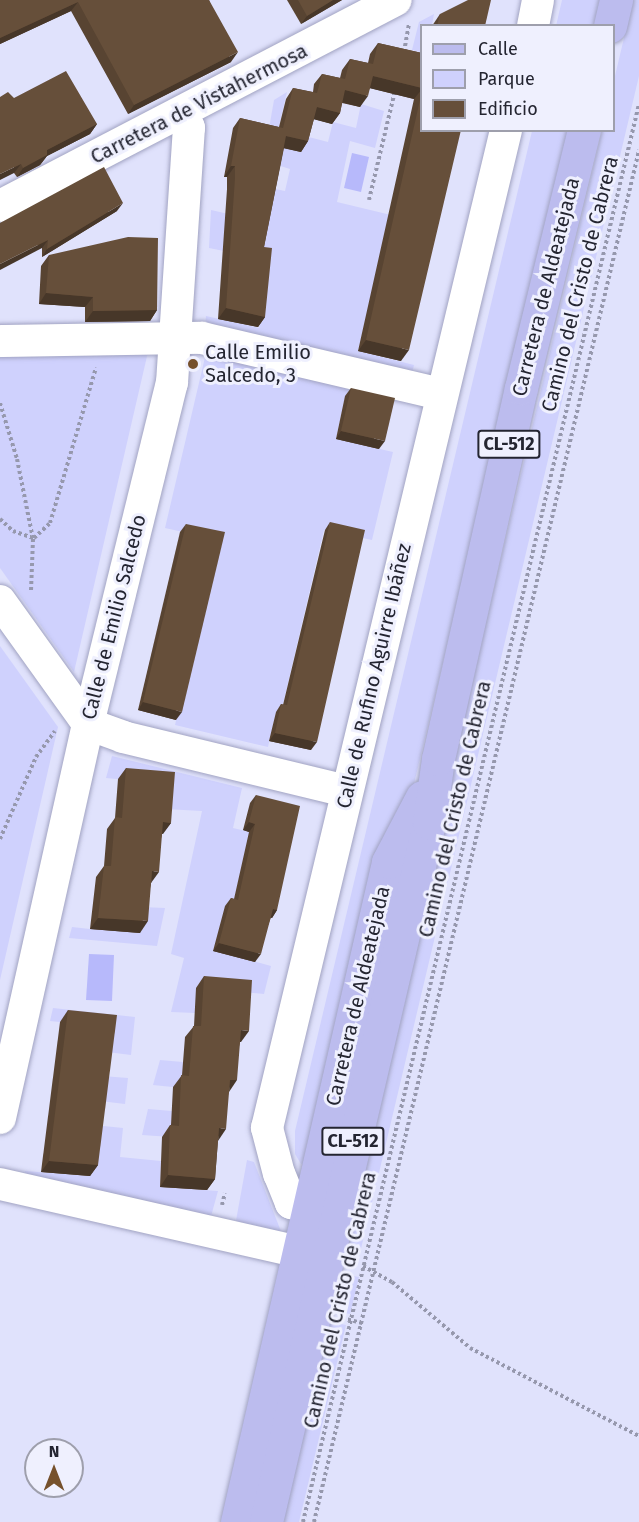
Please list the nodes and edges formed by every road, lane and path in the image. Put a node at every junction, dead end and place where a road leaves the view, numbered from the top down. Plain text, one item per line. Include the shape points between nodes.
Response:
1 (538, 0) edge
2 (616, 0) edge
3 (403, 13) edge
4 (533, 24) edge
5 (610, 24) edge
6 (402, 61) edge
7 (396, 84) edge
8 (639, 104) edge
9 (183, 111) junction
10 (506, 132) edge
11 (584, 132) edge
12 (639, 150) edge
13 (369, 201) dead end
14 (0, 206) edge
15 (177, 337) junction
16 (96, 340) junction
17 (0, 341) edge
18 (441, 394) junction
19 (0, 403) edge
20 (0, 519) edge
21 (33, 539) junction
22 (31, 598) dead end
23 (0, 601) edge
24 (73, 725) junction
25 (438, 759) junction
26 (347, 791) junction
27 (0, 839) edge
28 (372, 1054) junction
29 (0, 1118) edge
30 (0, 1184) edge
31 (225, 1194) dead end
32 (223, 1202) dead end
33 (309, 1208) junction
34 (299, 1252) junction
35 (364, 1266) junction
36 (373, 1272) junction
37 (639, 1436) edge
38 (237, 1522) edge
39 (266, 1522) edge
40 (303, 1522) edge
41 (314, 1522) edge

1 - 4 street
2 - 5 main road
3 - 6 path
3 - 9 street, Carretera de Vistahermosa
7 - 13 path
8 - 35 path, Camino del Cristo de Cabrera
9 - 14 street, Carretera de Vistahermosa
9 - 15 street, Calle de Emilio Salcedo via 189,128
10 - 18 street, Calle de Rufino Aguirre Ibáñez
11 - 25 main road, Carretera de Aldeatejada / CL-512
12 - 36 path
15 - 16 street
15 - 18 street via 202,338
15 - 24 street, Calle de Emilio Salcedo via 172,383
16 - 17 street
16 - 21 path via 96,370 64,479 50,523
18 - 26 street, Calle de Rufino Aguirre Ibáñez
19 - 21 path via 17,459
20 - 21 path via 13,531
21 - 22 path
23 - 24 street
24 - 26 street
24 - 27 path via 36,757
24 - 29 street, Calle de Emilio Salcedo
25 - 28 main road, Carretera de Aldeatejada / CL-512 via 429,823
25 - 33 main road, Carretera de Aldeatejada / CL-512 via 388,862
26 - 33 street, Calle de Rufino Aguirre Ibáñez via 267,1128 291,1203
28 - 33 main road via 349,1101 326,1194
28 - 39 main road, Carretera de Aldeatejada / CL-512
30 - 34 street
31 - 32 path
33 - 34 main road, Carretera de Aldeatejada / CL-512
34 - 38 main road, Carretera de Aldeatejada / CL-512
35 - 36 path
35 - 40 path, Camino del Cristo de Cabrera
36 - 37 path via 392,1282 470,1348
36 - 41 path

